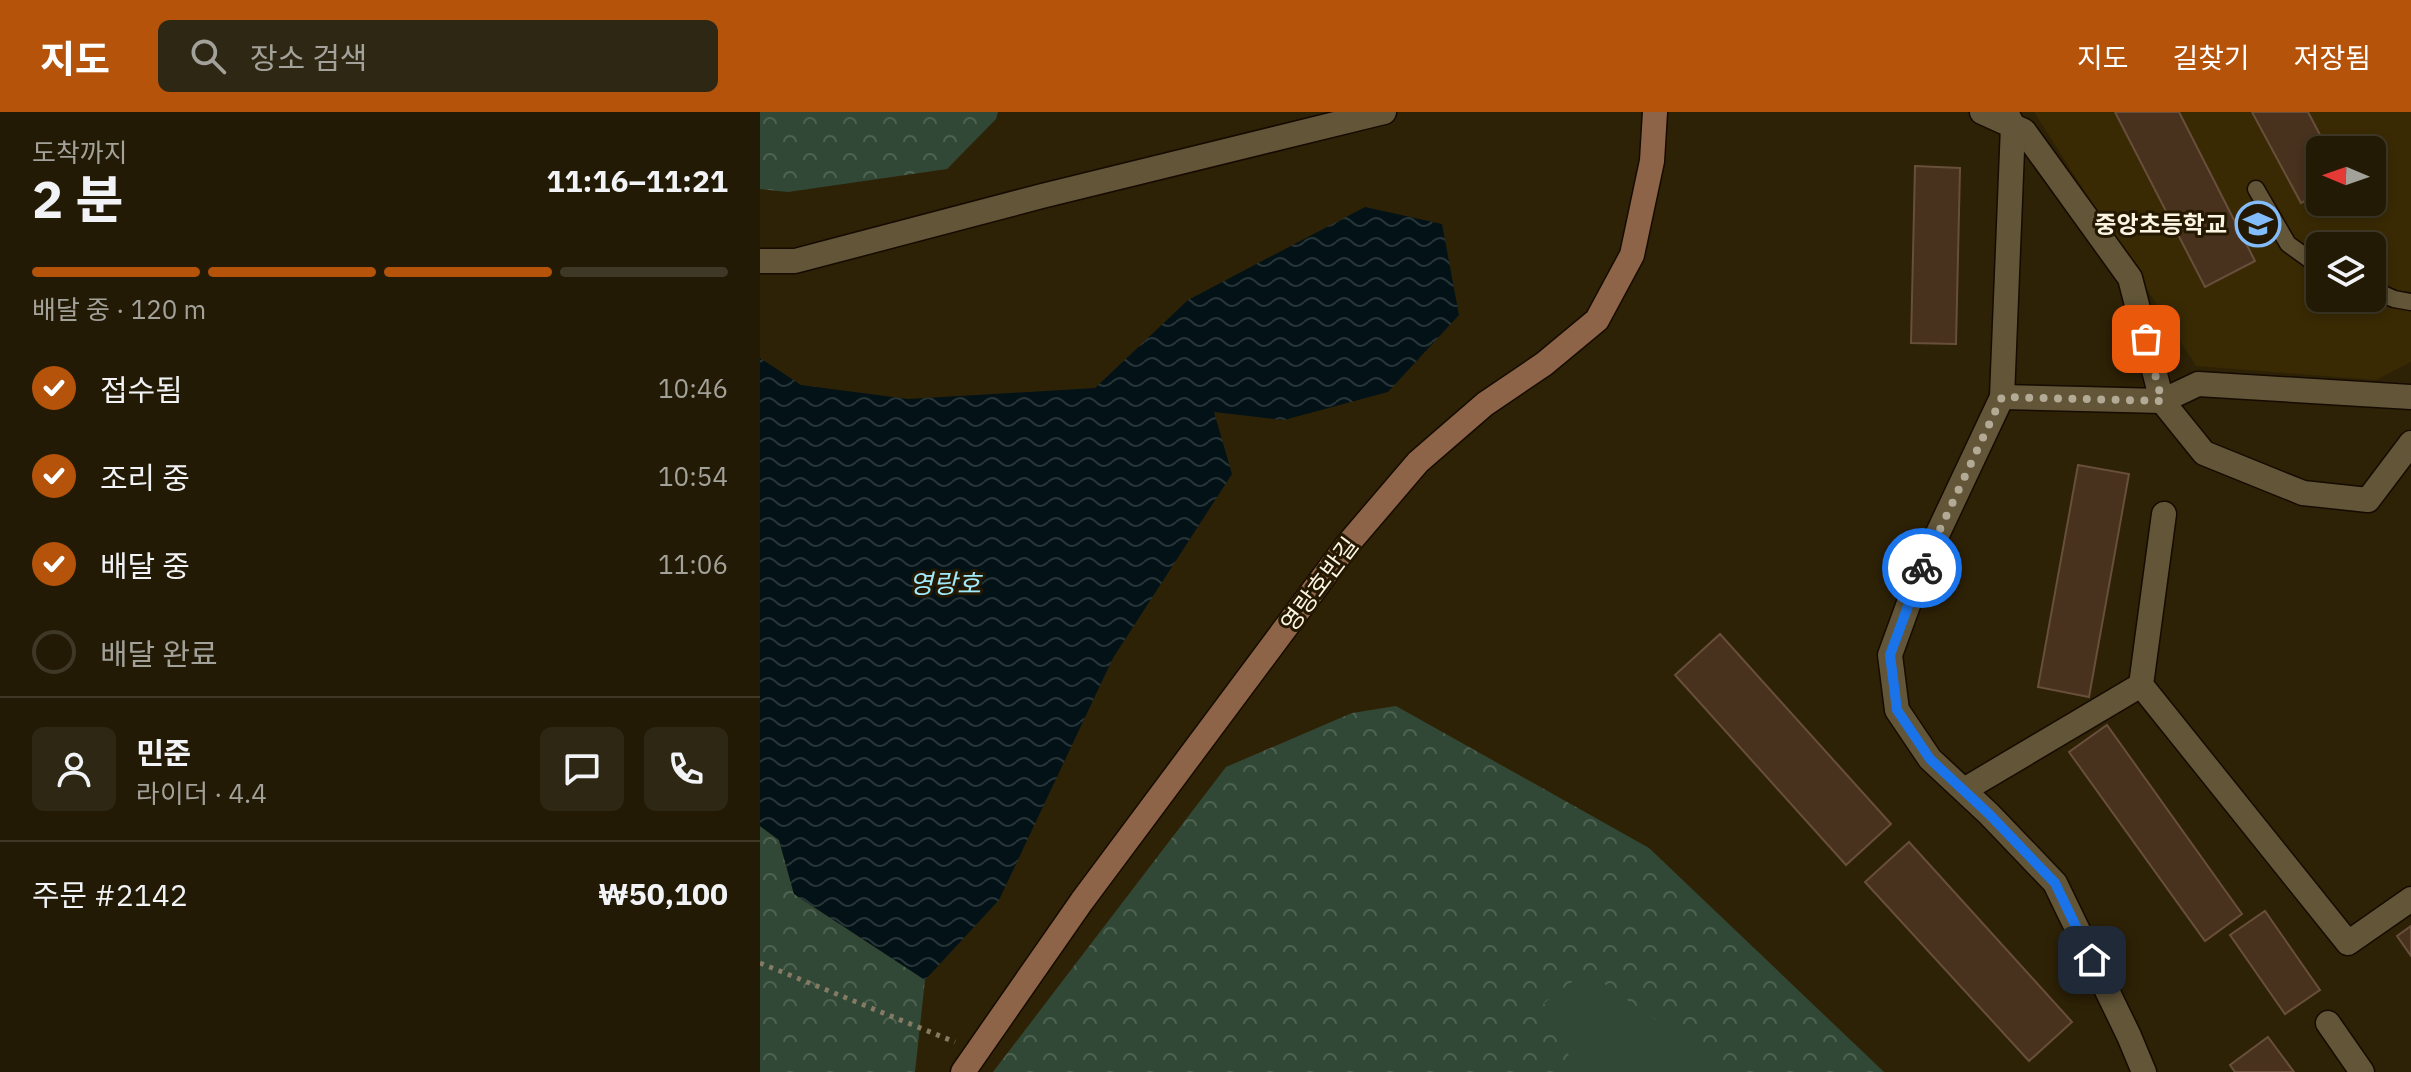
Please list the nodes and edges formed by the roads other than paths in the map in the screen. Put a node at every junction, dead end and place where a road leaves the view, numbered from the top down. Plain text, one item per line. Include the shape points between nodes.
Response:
1 (1384, 112) edge
2 (1655, 112) edge
3 (1982, 112) edge
4 (2010, 119) edge
5 (2256, 189) dead end
6 (2306, 257) edge
7 (760, 261) edge
8 (2386, 295) edge
9 (2411, 302) edge
10 (2002, 397) junction
11 (2411, 397) edge
12 (2162, 401) junction
13 (2411, 443) edge
14 (2164, 514) dead end
15 (2141, 685) junction
16 (1964, 790) junction
17 (2411, 899) edge
18 (2328, 1023) dead end
19 (963, 1072) edge
20 (2144, 1072) edge
21 (2362, 1072) edge

1 - 7 street via 795,261
2 - 19 street, 영랑호반길 via 1652,161 1632,255 1597,320 1418,462 1348,544 1082,901
3 - 4 street
4 - 10 street
4 - 12 street via 2130,278
5 - 6 lane via 2288,244
8 - 9 lane
10 - 12 street
10 - 16 street via 1922,567 1890,655 1897,710 1930,759
11 - 12 street via 2198,384
12 - 13 street via 2204,453 2303,493 2368,500
14 - 15 street
15 - 16 street
15 - 17 street via 2348,943
16 - 20 street via 2055,883
18 - 21 street

